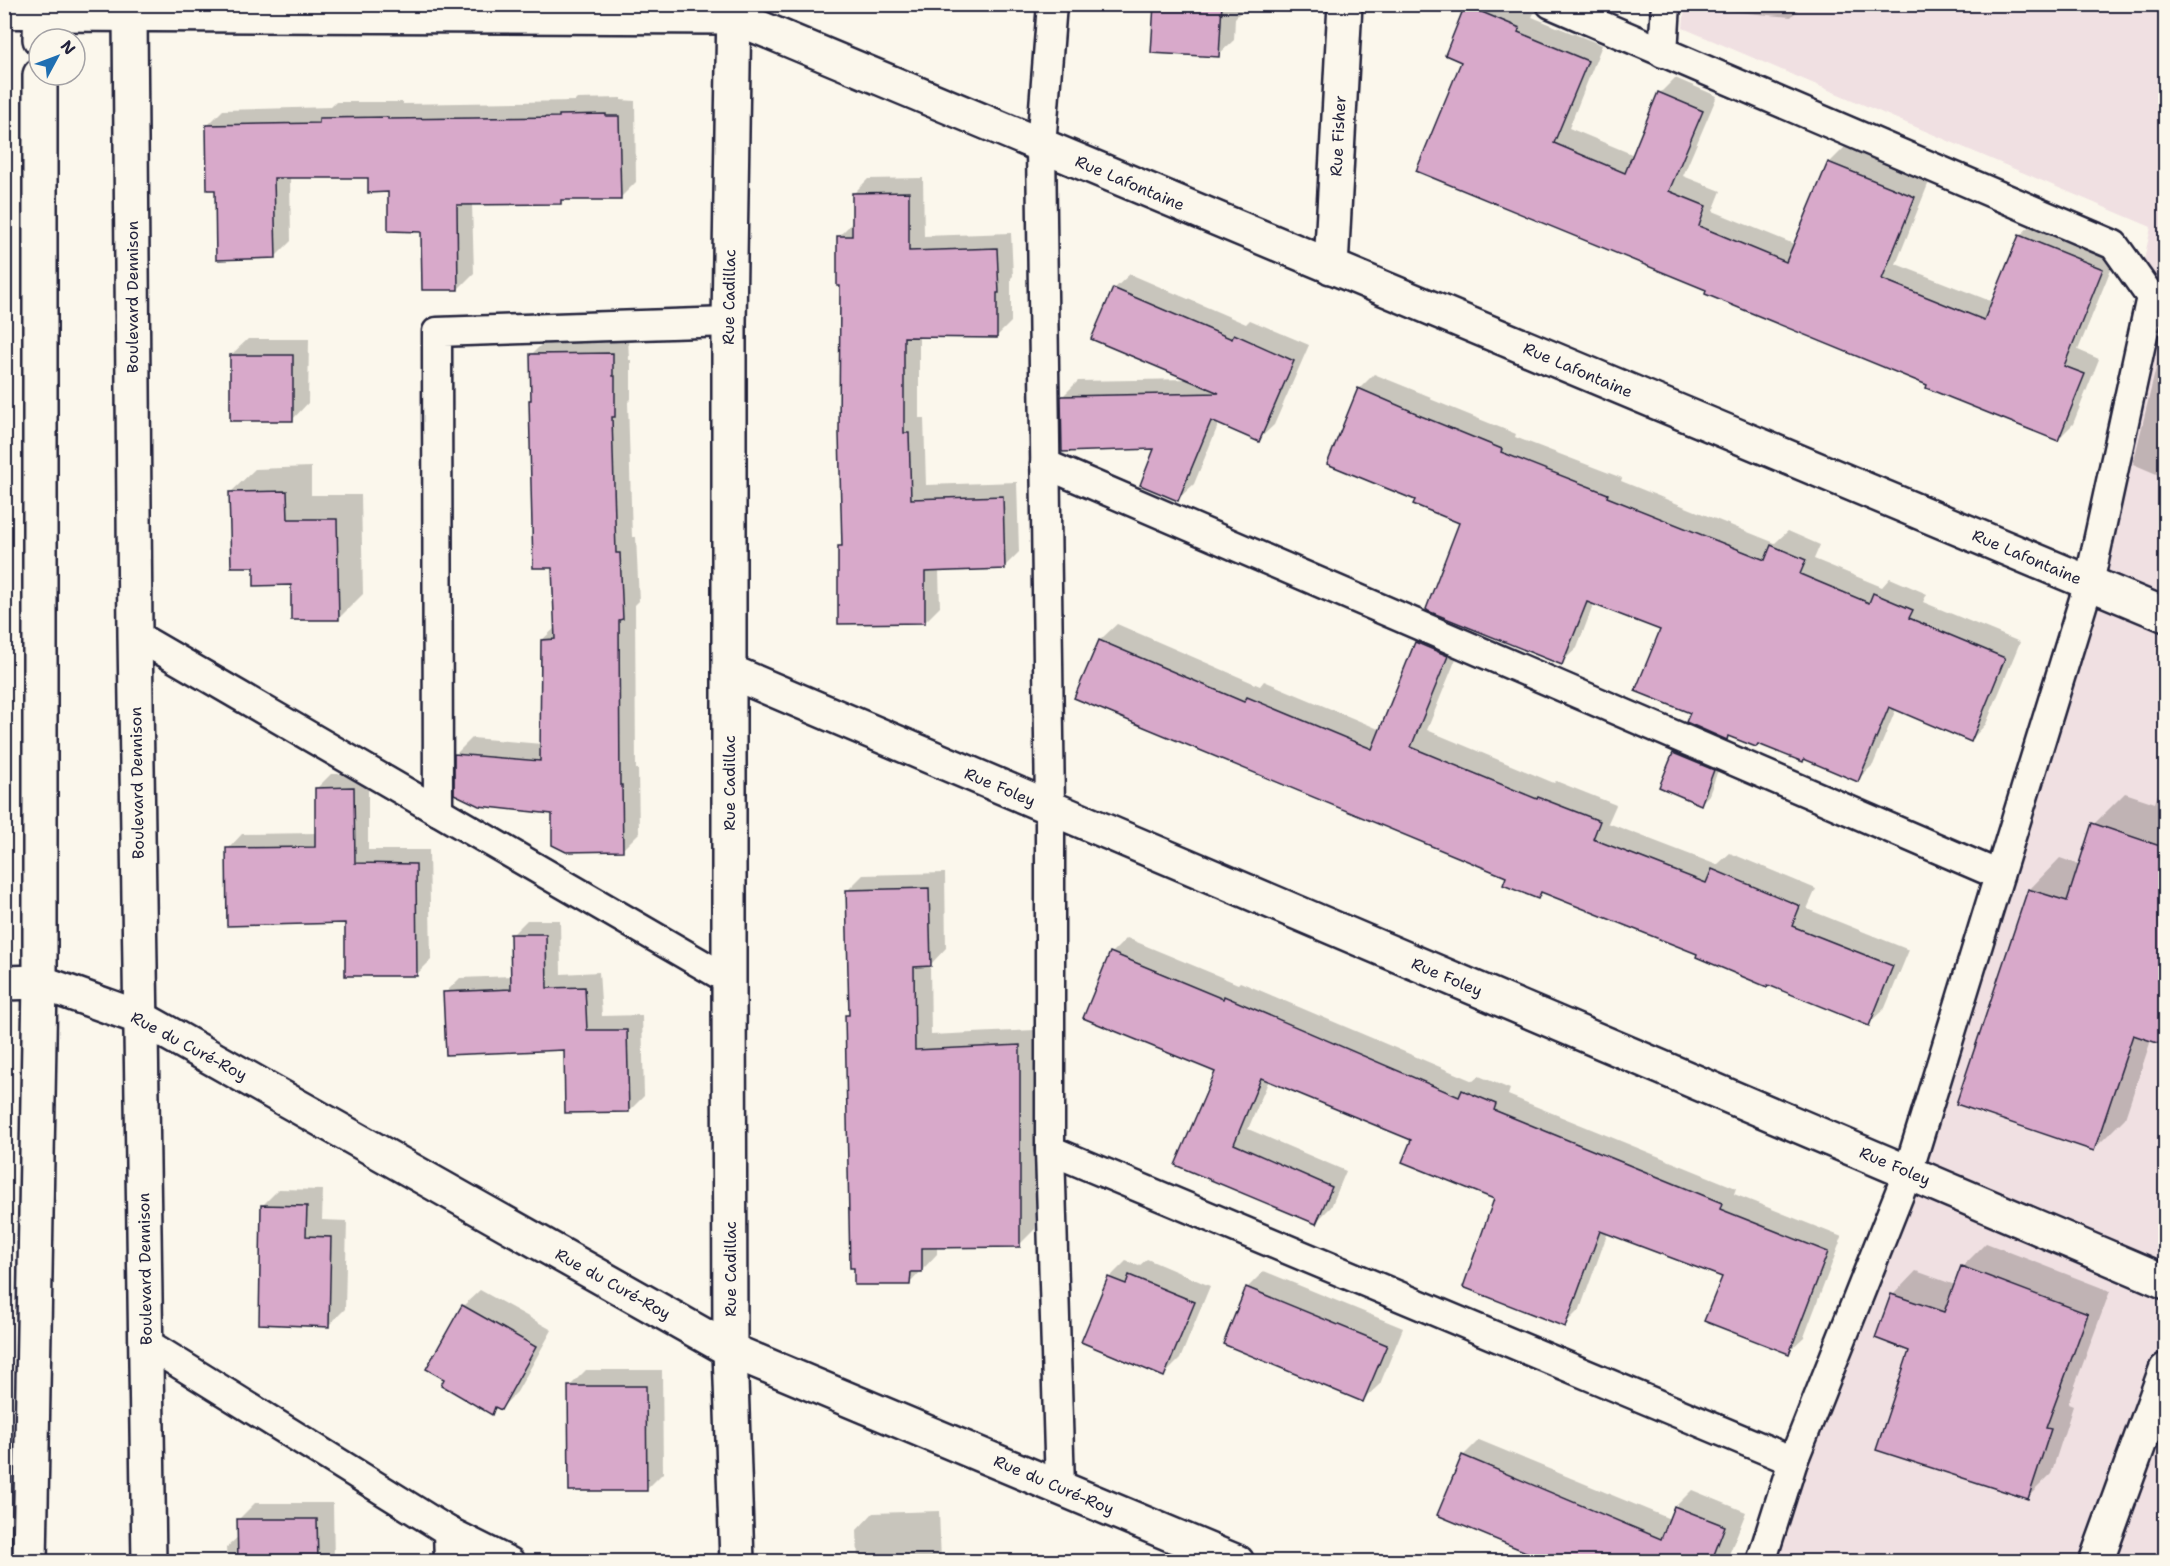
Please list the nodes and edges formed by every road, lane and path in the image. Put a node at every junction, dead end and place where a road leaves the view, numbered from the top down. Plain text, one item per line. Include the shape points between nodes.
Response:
1 (1052, 4) edge
2 (1345, 4) edge
3 (1551, 4) edge
4 (1666, 4) edge
5 (129, 10) edge
6 (734, 11) edge
7 (4, 14) edge
8 (41, 19) edge
9 (1663, 53) junction
10 (40, 87) edge
11 (1041, 146) junction
12 (1331, 267) junction
13 (729, 322) junction
14 (1045, 464) junction
15 (2089, 583) junction
16 (2166, 615) edge
17 (135, 635) junction
18 (729, 671) junction
19 (1050, 808) junction
20 (438, 811) junction
21 (1999, 875) junction
22 (729, 980) junction
23 (40, 982) junction
24 (4, 983) edge
25 (141, 1018) junction
26 (1050, 1150) junction
27 (1908, 1172) junction
28 (2166, 1282) edge
29 (146, 1344) junction
30 (730, 1350) junction
31 (2166, 1370) edge
32 (1793, 1461) junction
33 (1060, 1487) junction
34 (448, 1531) junction
35 (30, 1562) edge
36 (149, 1562) edge
37 (449, 1562) edge
38 (510, 1562) edge
39 (737, 1562) edge
40 (1236, 1562) edge
41 (1761, 1562) edge
42 (2096, 1562) edge

1 - 11 lane
2 - 12 street, Rue Fisher
3 - 9 lane
4 - 9 lane
5 - 6 street, Rue Lafontaine
5 - 8 street, Rue Lafontaine
5 - 17 street, Boulevard Dennison
6 - 11 street, Rue Lafontaine
6 - 13 street, Rue Cadillac
7 - 8 lane
9 - 15 lane via 2114,245 2151,297
10 - 23 street
11 - 12 street, Rue Lafontaine
11 - 14 lane
12 - 15 street, Rue Lafontaine
13 - 18 street, Rue Cadillac
13 - 20 lane via 437,333
14 - 19 lane
14 - 21 lane
15 - 16 street, Rue Lafontaine
15 - 21 lane
17 - 20 lane
17 - 25 street, Boulevard Dennison
18 - 19 street, Rue Foley
18 - 22 street, Rue Cadillac
19 - 26 lane
19 - 27 street, Rue Foley
20 - 22 lane
21 - 27 lane
22 - 30 street, Rue Cadillac
23 - 24 street, Rue du Curé-Roy
23 - 25 street, Rue du Curé-Roy
23 - 35 street
25 - 29 street, Boulevard Dennison
25 - 30 street, Rue du Curé-Roy
26 - 32 lane
26 - 33 lane
27 - 28 street, Rue Foley
27 - 32 lane
29 - 34 lane
29 - 36 street, Boulevard Dennison
30 - 33 street, Rue du Curé-Roy
30 - 39 street, Rue Cadillac
31 - 42 street
32 - 41 lane
33 - 40 street, Rue du Curé-Roy
34 - 37 lane
34 - 38 lane

